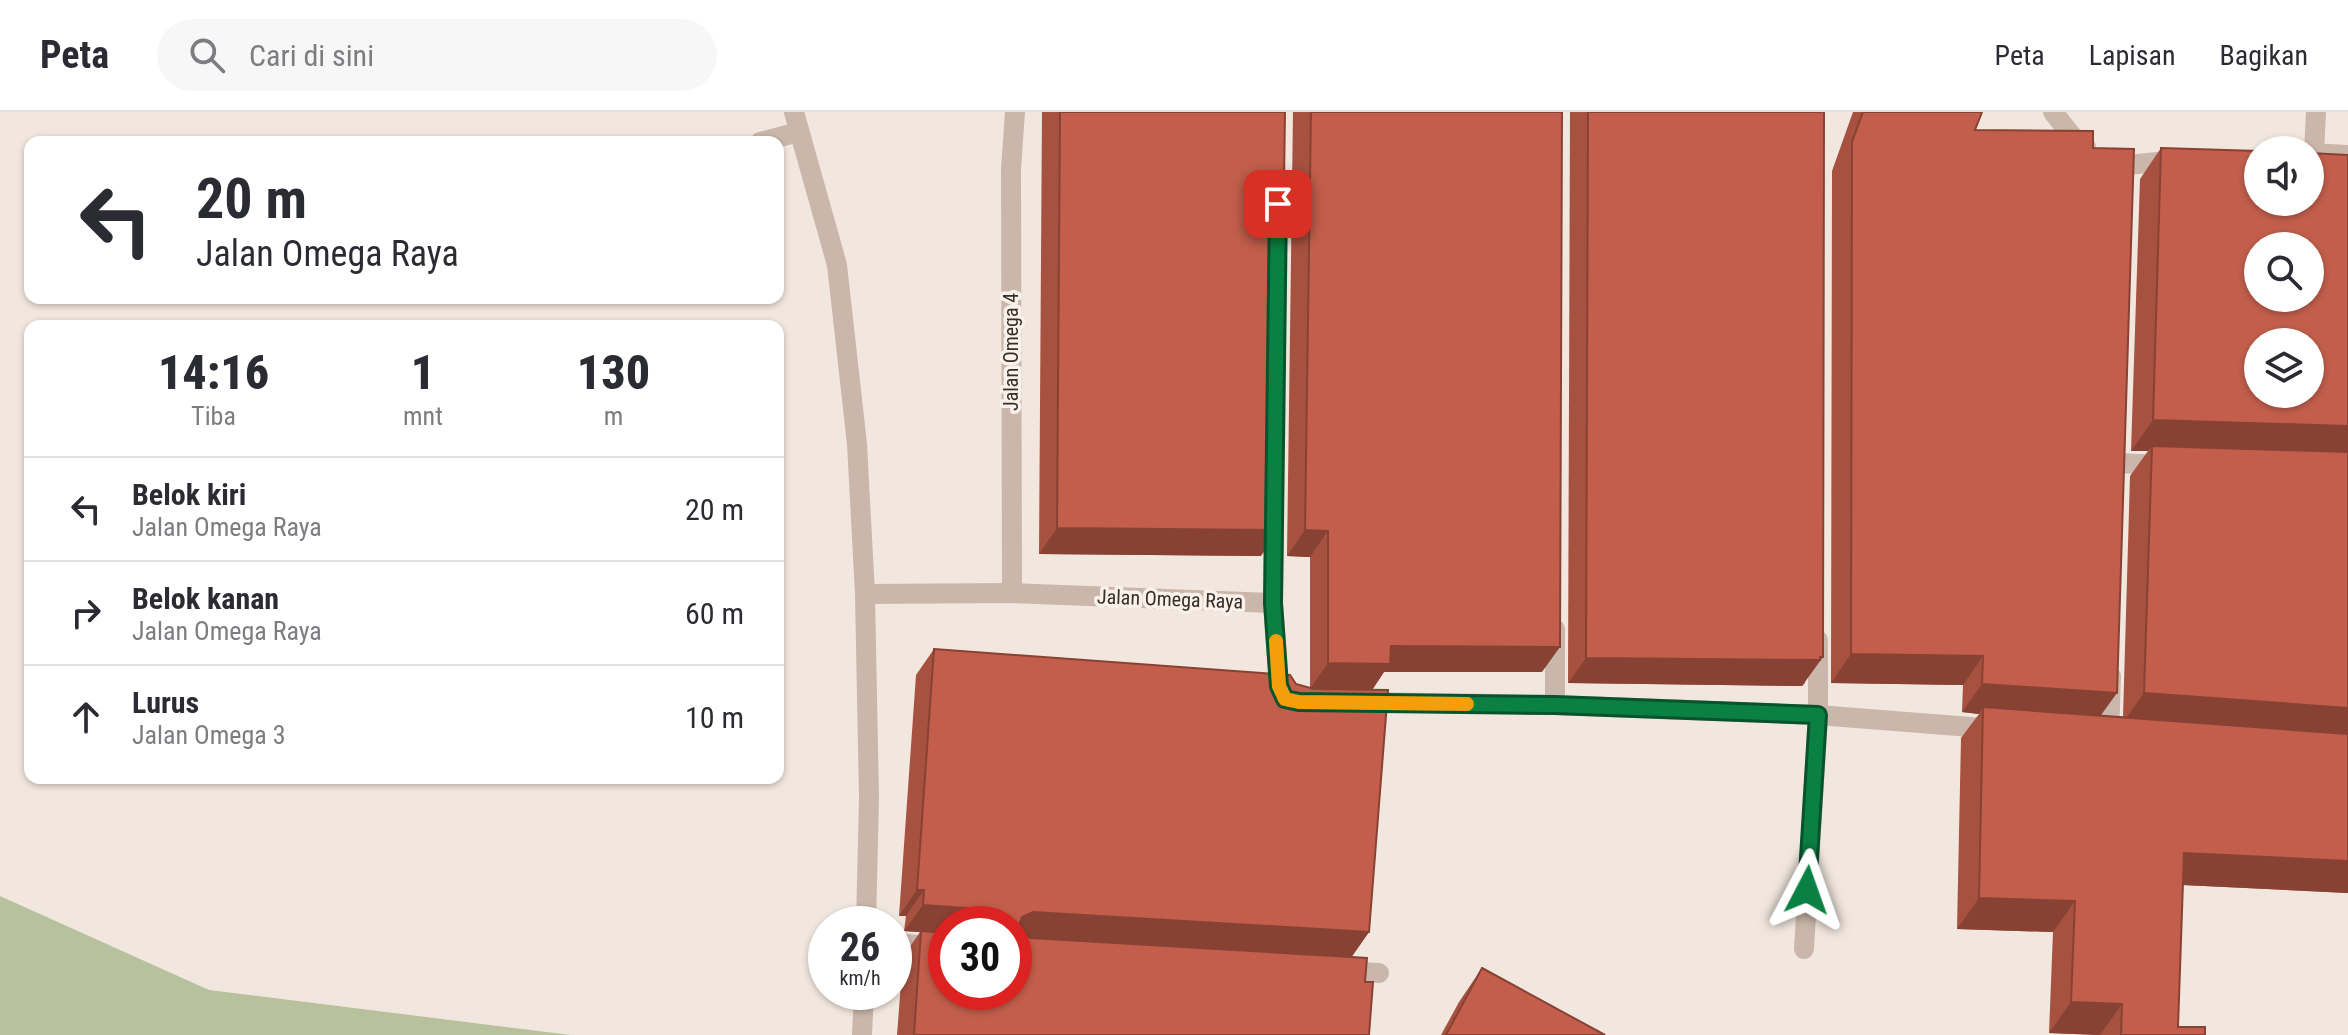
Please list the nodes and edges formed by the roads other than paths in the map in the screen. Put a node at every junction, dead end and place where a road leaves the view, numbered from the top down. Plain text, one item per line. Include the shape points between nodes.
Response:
1 (1015, 112) edge
2 (2053, 112) edge
3 (2316, 112) edge
4 (796, 122) edge
5 (771, 136) edge
6 (2314, 136) edge
7 (2324, 154) edge
8 (2348, 155) edge
9 (2202, 158) edge
10 (2116, 463) edge
11 (2178, 465) edge
12 (1274, 492) edge
13 (1012, 593) junction
14 (865, 594) junction
15 (1273, 603) junction
16 (1555, 611) edge
17 (1818, 621) edge
18 (2112, 650) edge
19 (1299, 702) edge
20 (1344, 702) edge
21 (1555, 705) junction
22 (1818, 715) junction
23 (2017, 730) edge
24 (2109, 737) edge
25 (866, 906) edge
26 (1804, 949) dead end
27 (1316, 970) edge
28 (1379, 973) dead end
29 (863, 1010) edge
30 (862, 1035) edge

1 - 13 street, Jalan Omega 4
2 - 9 street via 2076,141 2126,173
3 - 6 street
4 - 5 street
4 - 14 street via 837,265 857,444
7 - 8 street
10 - 11 street
12 - 15 street
13 - 14 street, Jalan Omega Raya
13 - 15 street, Jalan Omega Raya
14 - 25 street
15 - 19 street via 1279,686 1285,699
16 - 21 street
17 - 22 street
18 - 24 street
20 - 21 street
21 - 22 street
22 - 23 street
22 - 26 street
27 - 28 street
29 - 30 street

